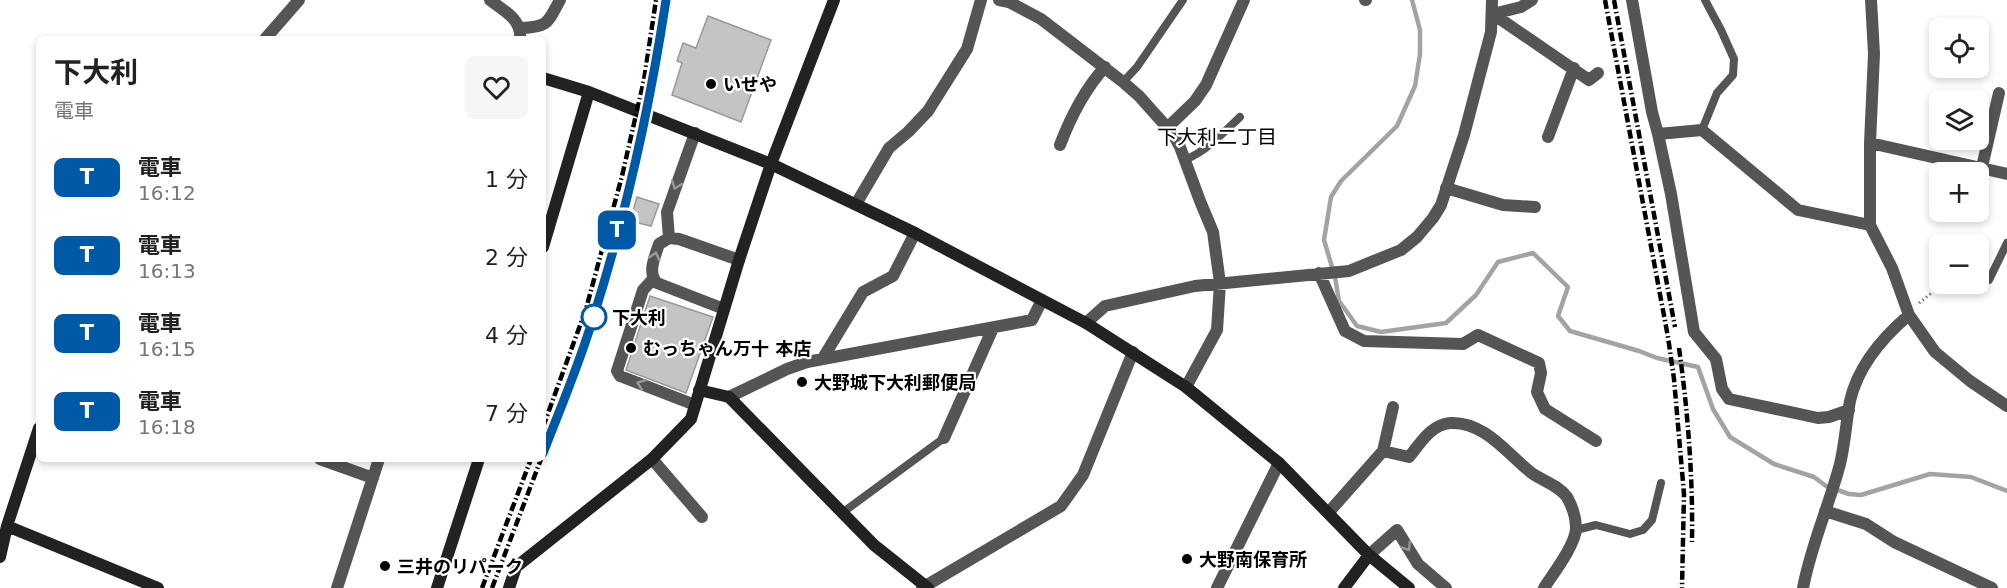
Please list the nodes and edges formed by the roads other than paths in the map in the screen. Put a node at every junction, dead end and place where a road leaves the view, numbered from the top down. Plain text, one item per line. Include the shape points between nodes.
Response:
1 (299, 0) edge
2 (560, 0) edge
3 (834, 0) edge
4 (981, 0) edge
5 (999, 0) edge
6 (1183, 0) edge
7 (1244, 0) edge
8 (1492, 0) edge
9 (1532, 0) edge
10 (1632, 0) edge
11 (1705, 0) edge
12 (1871, 0) edge
13 (495, 2) edge
14 (1493, 14) junction
15 (520, 34) edge
16 (268, 36) edge
17 (1105, 68) junction
18 (1574, 68) junction
19 (1598, 73) dead end
20 (546, 79) edge
21 (1123, 82) junction
22 (589, 92) junction
23 (1999, 93) dead end
24 (1240, 117) dead end
25 (1167, 128) junction
26 (1702, 130) junction
27 (695, 133) junction
28 (1658, 134) junction
29 (1548, 137) dead end
30 (1870, 143) junction
31 (1060, 145) dead end
32 (1185, 160) junction
33 (1959, 162) edge
34 (1983, 162) edge
35 (771, 164) junction
36 (1989, 169) edge
37 (2007, 174) edge
38 (1446, 188) junction
39 (856, 204) junction
40 (1535, 207) dead end
41 (1870, 225) junction
42 (915, 233) junction
43 (546, 237) edge
44 (669, 238) junction
45 (2007, 243) edge
46 (739, 260) junction
47 (1319, 273) junction
48 (653, 279) junction
49 (1989, 280) dead end
50 (1220, 283) junction
51 (1042, 300) junction
52 (724, 309) junction
53 (1909, 313) junction
54 (1086, 323) junction
55 (993, 328) junction
56 (1133, 352) junction
57 (823, 358) junction
58 (1186, 387) junction
59 (699, 390) junction
60 (729, 397) junction
61 (695, 405) junction
62 (2007, 406) edge
63 (1393, 407) dead end
64 (1849, 410) junction
65 (36, 437) edge
66 (944, 438) joint
67 (1596, 441) dead end
68 (1383, 450) junction
69 (652, 459) junction
70 (328, 462) edge
71 (378, 462) edge
72 (478, 462) edge
73 (1279, 463) junction
74 (373, 478) junction
75 (1661, 483) dead end
76 (1825, 511) junction
77 (1329, 512) junction
78 (842, 513) junction
79 (702, 517) dead end
80 (7, 526) junction
81 (1576, 530) junction
82 (1370, 555) junction
83 (0, 557) edge
84 (925, 587) edge
85 (158, 588) edge
86 (338, 588) edge
87 (437, 588) edge
88 (508, 588) edge
89 (1216, 588) edge
90 (1344, 588) edge
91 (1409, 588) edge
92 (1446, 588) edge
93 (1544, 588) edge
94 (1803, 588) edge
95 (1992, 588) edge

1 - 16 street
2 - 15 street via 546,24
3 - 35 street
4 - 39 street via 967,49 928,111 889,148
5 - 17 street via 1041,19
6 - 21 lane
7 - 25 street via 1206,85
8 - 14 street
9 - 14 street
10 - 28 street
11 - 26 lane via 1734,59 1733,75 1717,93
12 - 30 street via 1874,54
13 - 15 street
14 - 18 street
14 - 38 street via 1464,135
17 - 21 street
17 - 31 street via 1080,100
18 - 19 street via 1589,80
18 - 29 street
20 - 22 street
21 - 25 street
22 - 27 street
22 - 43 street
23 - 34 street
24 - 32 lane via 1212,145
25 - 32 street
26 - 28 street
26 - 41 street via 1798,210
27 - 35 street
27 -> 44 street via 667,212
28 - 64 street via 1694,332 1716,359 1722,389 1729,399 1818,418
30 - 33 street
30 - 41 street
32 - 50 street via 1213,232
35 - 39 street
35 - 46 street
36 - 37 street
38 - 40 street via 1503,205
38 - 47 street via 1434,218 1401,250 1349,271
39 - 42 street
41 - 53 street
42 - 51 street
42 - 57 street via 893,276 863,292
44 - 46 street
48 -> 44 street via 651,270 659,244
45 - 49 lane
46 - 52 street
47 - 50 street
47 - 67 street via 1345,331 1364,341 1463,344 1478,335 1539,363 1537,392 1545,409
48 - 52 street via 664,287
61 -> 48 street via 620,376 617,371 643,290
50 - 54 street via 1105,306
50 - 58 street via 1217,330
51 - 54 street
51 - 55 street via 1032,320
52 - 59 street
53 - 62 street via 1935,352
53 - 64 street via 1890,331 1860,373
54 - 56 street
55 - 57 street
55 - 66 street
56 - 58 street
56 - 84 street via 1083,475 1061,506
57 - 60 street via 787,369
58 - 73 street
59 - 60 street
59 - 61 street
60 - 78 street
61 - 69 street via 691,419
63 - 68 street
64 - 76 street via 1840,464
65 - 80 street
66 - 78 lane
68 - 77 street
68 - 81 street via 1409,457 1431,430 1449,423 1484,432 1535,476 1552,483 1566,496 1574,512
69 - 79 street
69 - 88 street via 516,567
70 - 74 street
71 - 74 street
72 - 87 street
73 - 77 street
73 - 89 street
74 - 86 street
75 - 81 lane via 1652,520 1643,530 1630,534 1596,525
76 - 94 street
76 - 95 street via 1866,524 1894,542
77 - 82 street
78 - 84 street
80 - 83 street
80 - 85 street
81 - 93 street
82 - 90 street
82 - 91 street
82 -> 92 street via 1397,530 1418,564

